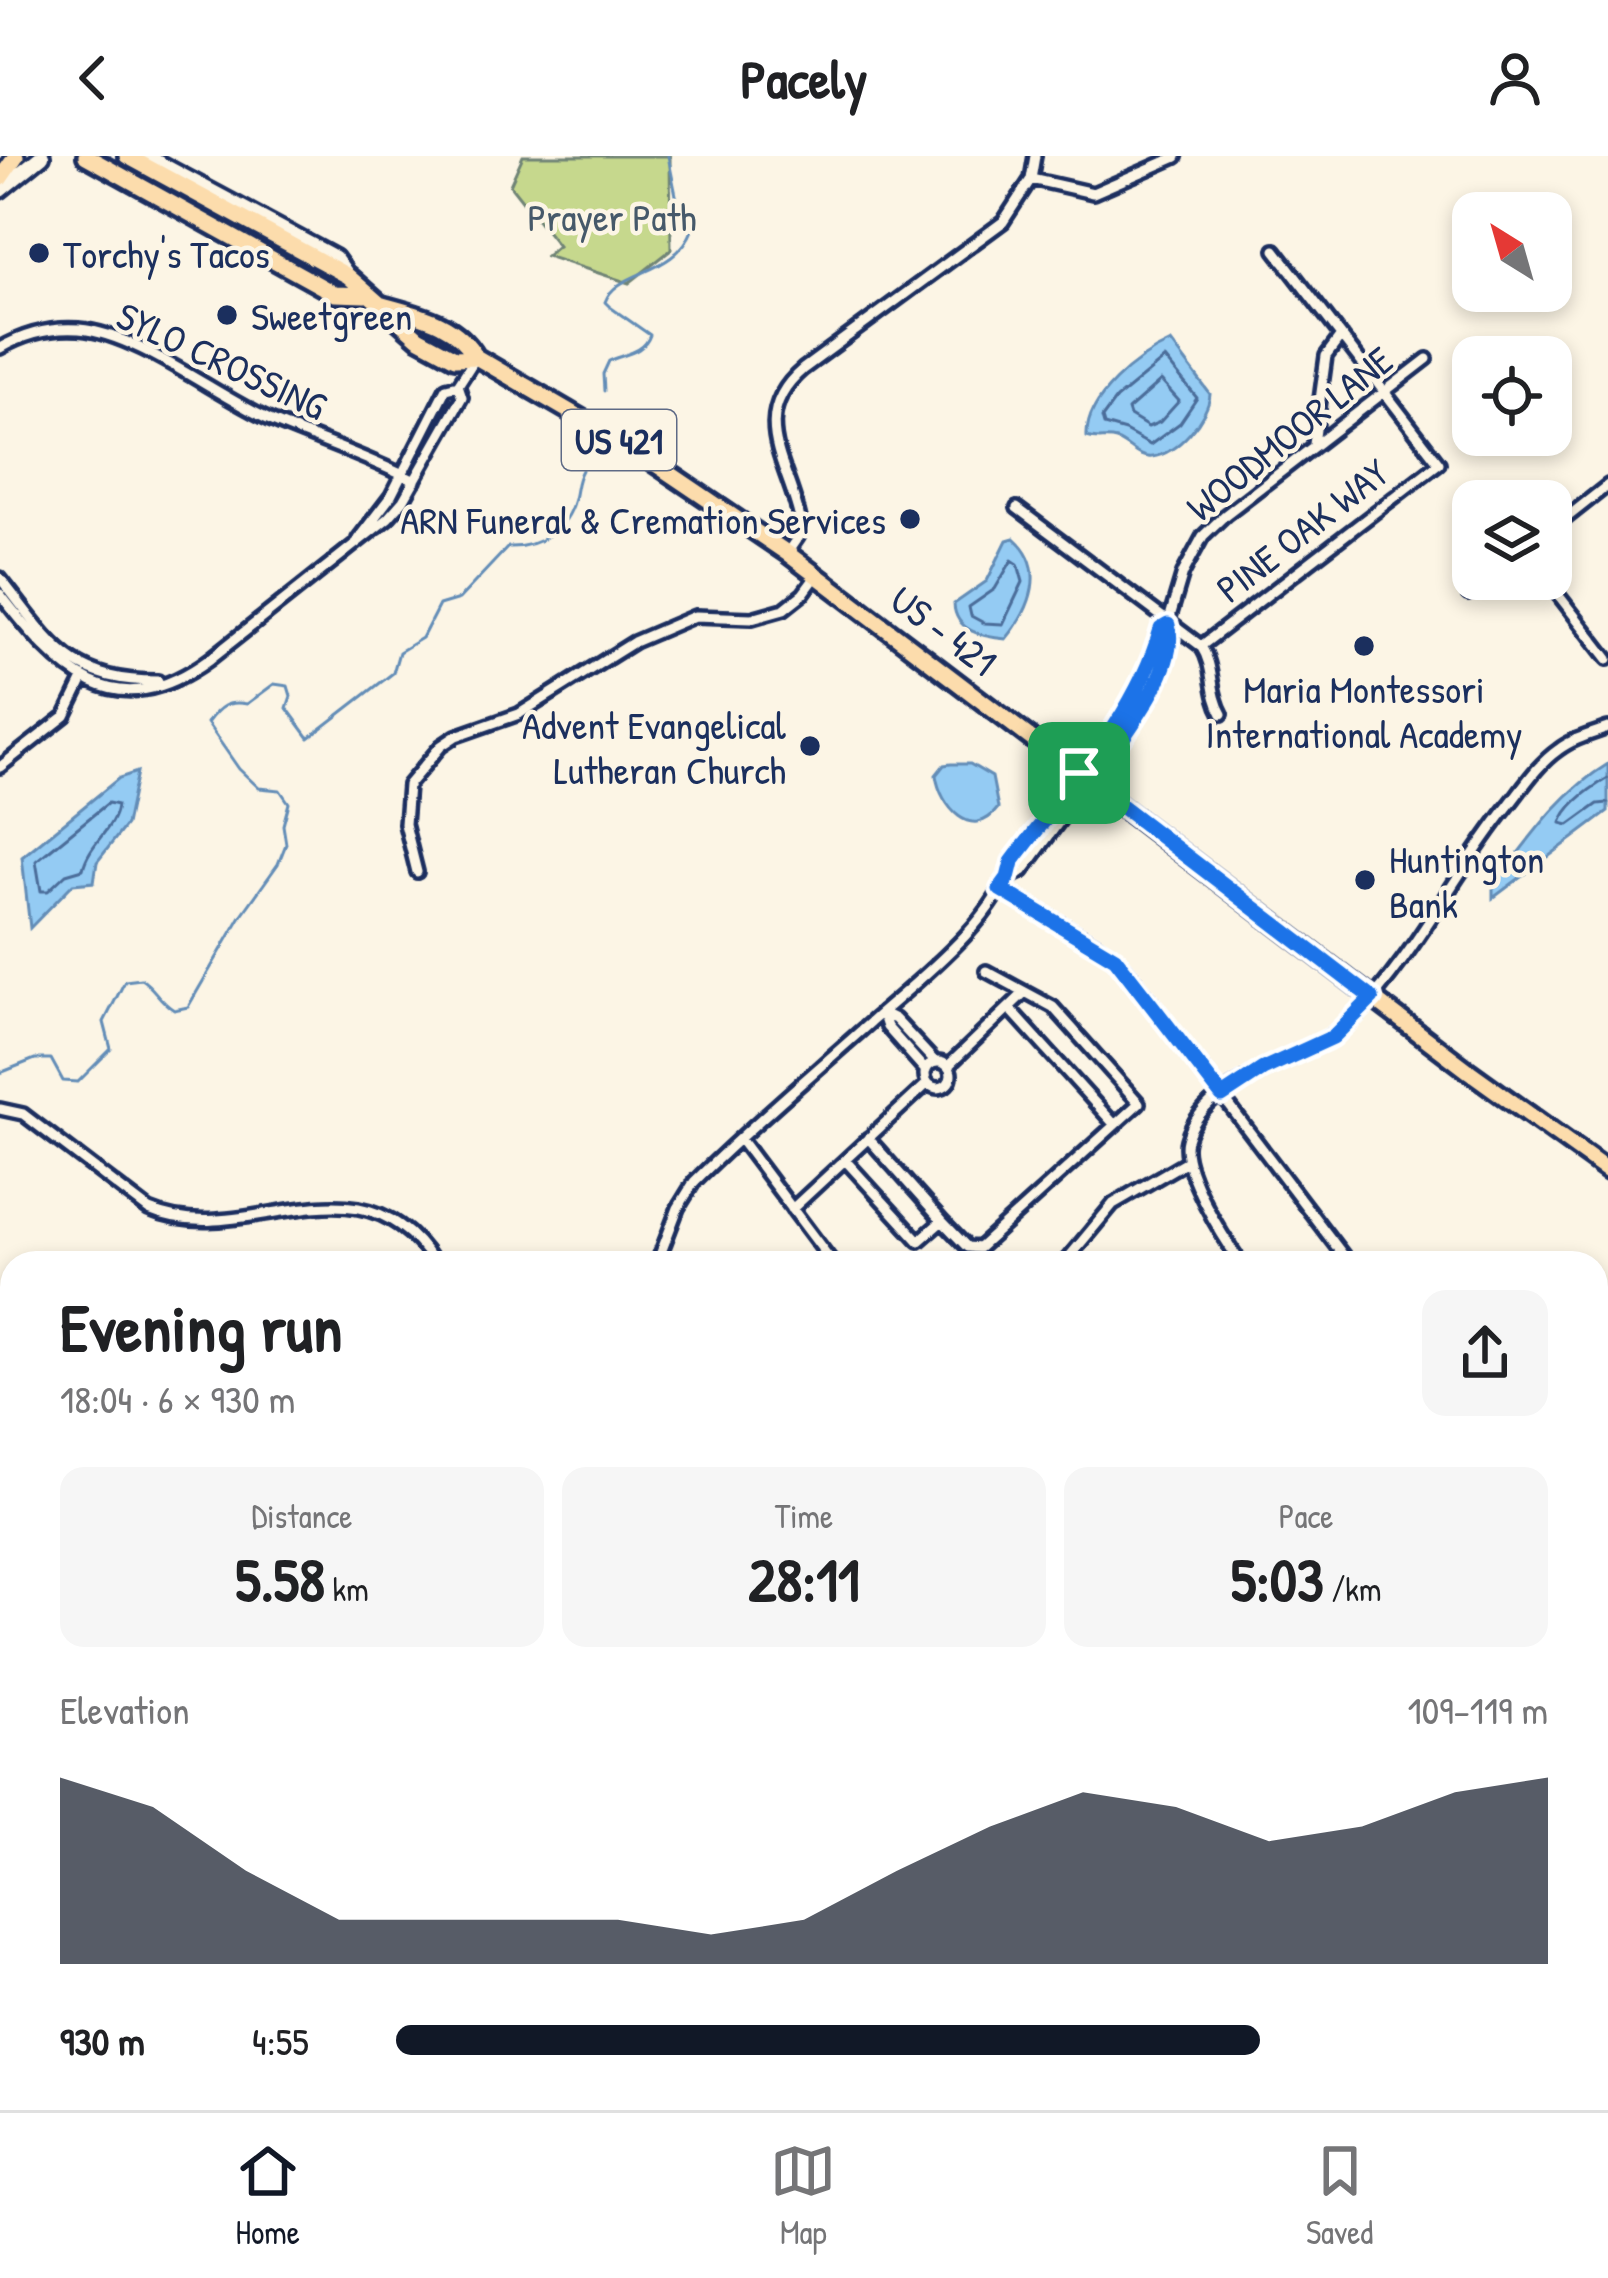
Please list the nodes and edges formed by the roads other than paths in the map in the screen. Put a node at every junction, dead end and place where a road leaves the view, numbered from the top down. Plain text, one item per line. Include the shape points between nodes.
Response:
1 (16, 156) edge
2 (42, 156) edge
3 (86, 156) edge
4 (127, 156) edge
5 (145, 156) edge
6 (1035, 156) edge
7 (1176, 158) edge
8 (0, 178) edge
9 (1031, 179) junction
10 (0, 190) edge
11 (1275, 250) dead end
12 (348, 276) junction
13 (372, 300) junction
14 (1341, 336) junction
15 (0, 348) edge
16 (476, 357) junction
17 (1427, 359) dead end
18 (458, 385) junction
19 (1384, 392) junction
20 (1314, 446) junction
21 (402, 474) junction
22 (415, 481) junction
23 (1608, 485) edge
24 (1017, 508) dead end
25 (1572, 513) edge
26 (355, 544) junction
27 (787, 553) junction
28 (817, 575) junction
29 (0, 578) edge
30 (0, 594) edge
31 (1562, 600) edge
32 (1169, 622) junction
33 (1201, 646) junction
34 (1608, 659) edge
35 (83, 680) junction
36 (170, 682) junction
37 (1222, 714) dead end
38 (1608, 728) edge
39 (0, 767) edge
40 (1085, 778) junction
41 (418, 872) dead end
42 (1000, 889) junction
43 (986, 971) dead end
44 (1025, 992) junction
45 (1372, 998) junction
46 (1011, 1010) junction
47 (882, 1012) junction
48 (935, 1062) junction
49 (948, 1066) junction
50 (927, 1077) junction
51 (1222, 1096) junction
52 (0, 1109) edge
53 (1115, 1125) junction
54 (868, 1138) junction
55 (740, 1139) junction
56 (845, 1160) junction
57 (1186, 1161) junction
58 (1608, 1171) edge
59 (792, 1209) junction
60 (942, 1221) junction
61 (425, 1251) edge
62 (662, 1251) edge
63 (824, 1251) edge
64 (1074, 1251) edge
65 (1233, 1251) edge
66 (1340, 1251) edge

1 - 8 main road
2 - 10 main road
3 - 13 main road via 335,294
4 - 12 main road, US 421
5 - 12 main road via 335,258
6 - 9 street
7 - 9 street via 1094,194
9 - 27 street via 991,232 787,386 774,433 801,524
11 - 14 street
12 - 13 main road, US 421
13 - 16 main road, US 421 via 418,338 455,358
14 - 19 street
14 - 20 street via 1326,356
15 - 21 street, SYLO CROSSING via 46,331 95,332 272,421
16 - 18 street
16 - 27 main road, US - 421 / US 421 via 632,448
17 - 19 street, WOODMOOR LANE
18 - 21 street via 446,388
18 - 22 street via 462,397
19 - 20 street, WOODMOOR LANE
19 - 33 street, PINE OAK WAY via 1438,463
20 - 32 street, WOODMOOR LANE via 1203,536
21 - 22 street, SYLO CROSSING
21 - 26 street
22 - 26 street
23 - 25 street
24 - 32 street
26 - 36 street
27 - 28 main road, US - 421 / US 421
28 - 40 main road, US - 421 / US 421
28 - 41 street via 784,609 752,618 694,616 634,642 519,715 441,746 408,784 405,824
29 - 36 street via 53,645 86,670
30 - 35 street via 43,649
31 - 34 street
32 - 33 street
32 - 40 street, WOODMOOR LANE
33 - 37 street
35 - 36 street via 130,690
35 - 39 street via 65,716
38 - 45 street via 1546,760
40 - 42 street, WOODMOOR LANE via 1012,862
40 - 45 main road, US - 421 / US 421
42 - 47 street, WOODMOOR LANE
42 - 51 street via 1115,958
43 - 44 street
44 - 46 street
44 - 53 street via 1053,1007 1139,1103
45 - 51 street via 1333,1037
45 - 58 main road, US - 421 / US 421
46 - 49 street
46 - 53 street
47 - 48 street
47 - 50 street
47 - 55 street, WOODMOOR LANE
48 - 49 street
48 - 50 street
49 - 50 street via 947,1085 935,1088
50 - 54 street
51 - 57 street via 1190,1132
51 - 66 street
52 - 61 street via 23,1114 168,1218 351,1204 390,1218
53 - 60 street via 979,1248 967,1247
54 - 56 street
54 - 60 street
55 - 59 street
55 - 62 street, WOODMOOR LANE via 684,1195
56 - 59 street
56 - 60 street via 919,1241
57 - 64 street via 1113,1204
57 - 65 street
59 - 63 street

